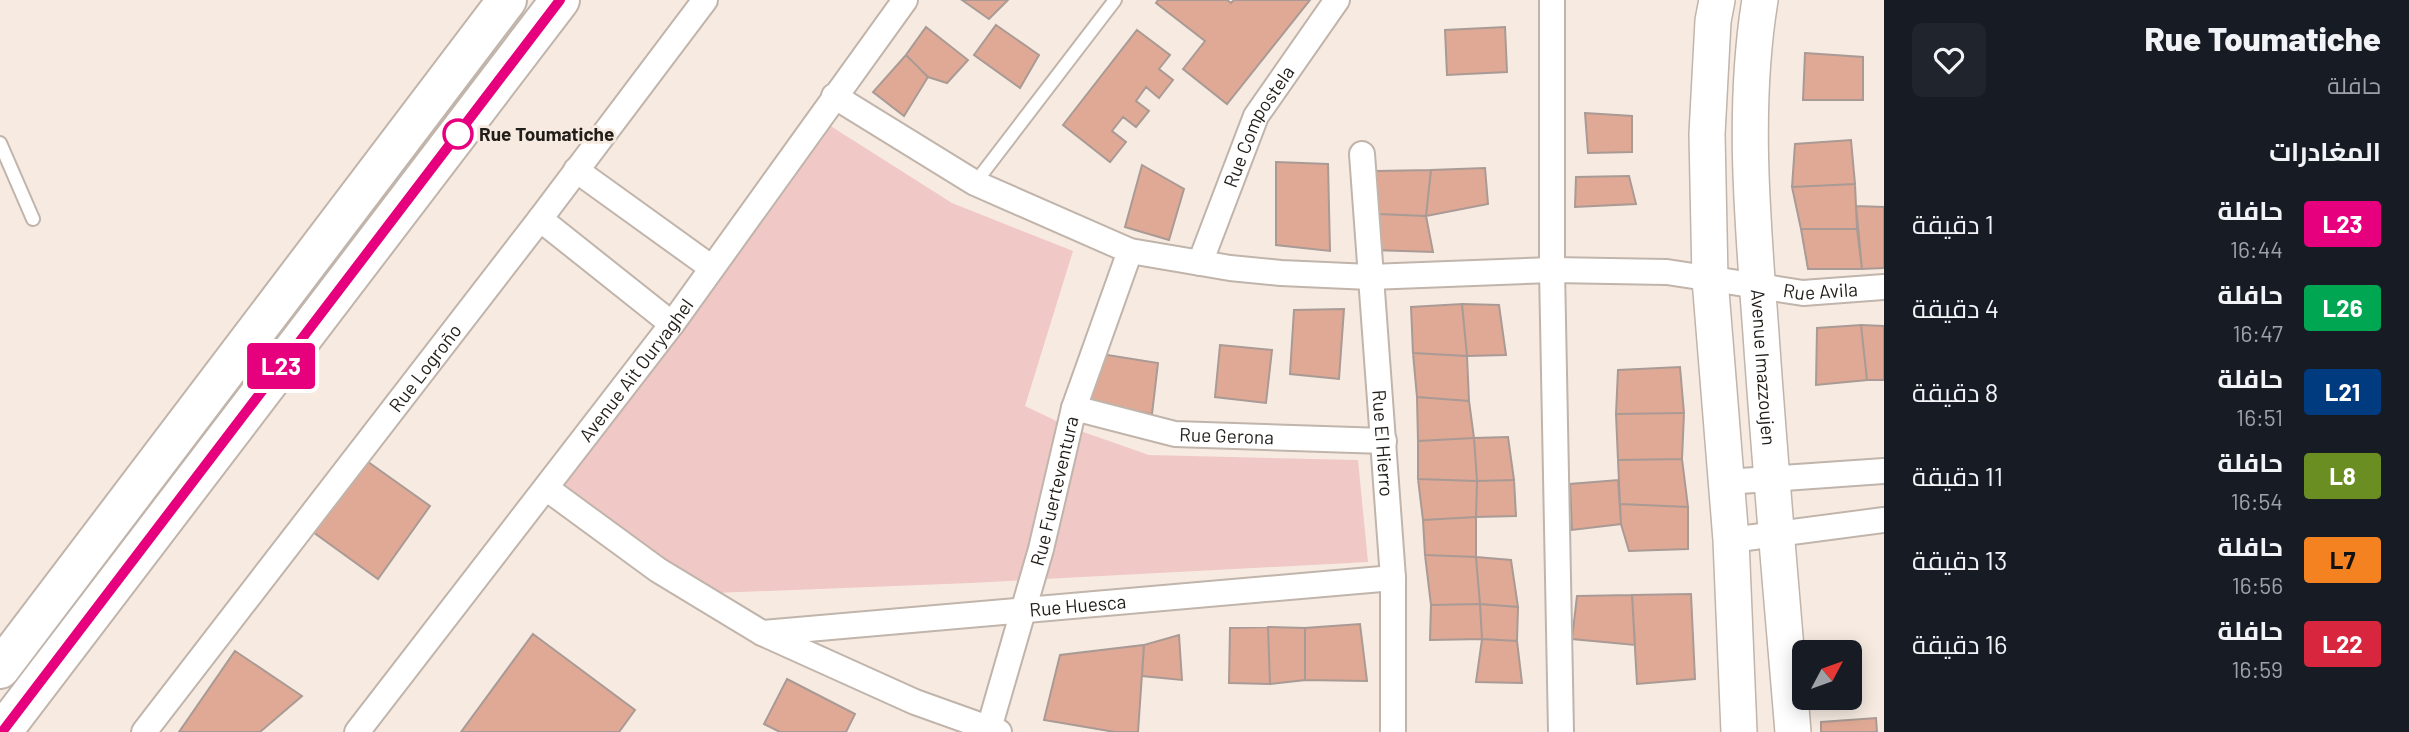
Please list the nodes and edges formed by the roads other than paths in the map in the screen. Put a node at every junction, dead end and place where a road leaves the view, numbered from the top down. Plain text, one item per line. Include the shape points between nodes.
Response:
1 (507, 0) edge
2 (560, 0) edge
3 (705, 0) edge
4 (905, 0) edge
5 (1115, 0) edge
6 (1338, 0) edge
7 (1552, 0) edge
8 (1717, 0) edge
9 (1760, 0) edge
10 (834, 96) junction
11 (0, 143) edge
12 (1362, 154) dead end
13 (576, 170) junction
14 (975, 183) junction
15 (33, 219) dead end
16 (540, 219) junction
17 (1130, 251) junction
18 (1200, 264) junction
19 (712, 268) junction
20 (1552, 270) junction
21 (1370, 277) junction
22 (1710, 279) junction
23 (1757, 287) junction
24 (1884, 288) edge
25 (672, 324) junction
26 (1074, 408) junction
27 (1384, 441) junction
28 (1884, 471) edge
29 (1771, 480) junction
30 (1726, 482) junction
31 (546, 488) junction
32 (1884, 520) edge
33 (1776, 533) junction
34 (1731, 540) junction
35 (1393, 578) junction
36 (1023, 610) junction
37 (762, 633) junction
38 (0, 669) edge
39 (992, 731) edge
40 (2, 732) edge
41 (144, 732) edge
42 (356, 732) edge
43 (1393, 732) edge
44 (1561, 732) edge
45 (1739, 732) edge
46 (1793, 732) edge

1 - 38 main road
2 - 40 main road
3 - 13 street, Rue Logroño
4 - 10 street, Avenue Ait Ouryaghel
5 - 14 lane
6 - 18 street, Rue Compostela via 1256,116
7 - 20 street
8 - 22 street via 1707,134
9 - 23 street, Avenue Imazzoujen via 1750,149
10 - 14 street, Rue Avila
10 - 19 street, Avenue Ait Ouryaghel
11 - 15 lane
12 - 21 street, Rue El Hierro
13 - 16 street, Rue Logroño
13 - 19 street
14 - 17 street, Rue Avila
16 - 25 street
16 - 41 street, Rue Logroño
17 - 18 street, Rue Avila
17 - 26 street, Rue Fuerteventura
18 - 21 street, Rue Avila
19 - 25 street, Avenue Ait Ouryaghel
20 - 21 street, Rue Avila
20 - 22 street, Rue Avila via 1667,272
20 - 44 street
21 - 27 street, Rue El Hierro
22 - 23 street, Rue Avila
22 - 30 street
23 - 24 street, Rue Avila via 1803,293
23 - 29 street, Avenue Imazzoujen
25 - 31 street, Avenue Ait Ouryaghel
26 - 27 street, Rue Gerona via 1175,434
26 - 36 street, Rue Fuerteventura
27 - 35 street, Rue El Hierro
28 - 29 street
29 - 30 street
29 - 33 street, Avenue Imazzoujen
30 - 34 street
31 - 37 street via 658,569
31 - 42 street, Avenue Ait Ouryaghel
32 - 33 street
33 - 34 street
33 - 46 street, Avenue Imazzoujen
34 - 45 street
35 - 36 street, Rue Huesca
35 - 43 street, Rue El Hierro
36 - 37 street, Rue Huesca
36 - 39 street, Rue Fuerteventura
37 - 39 street via 903,697

